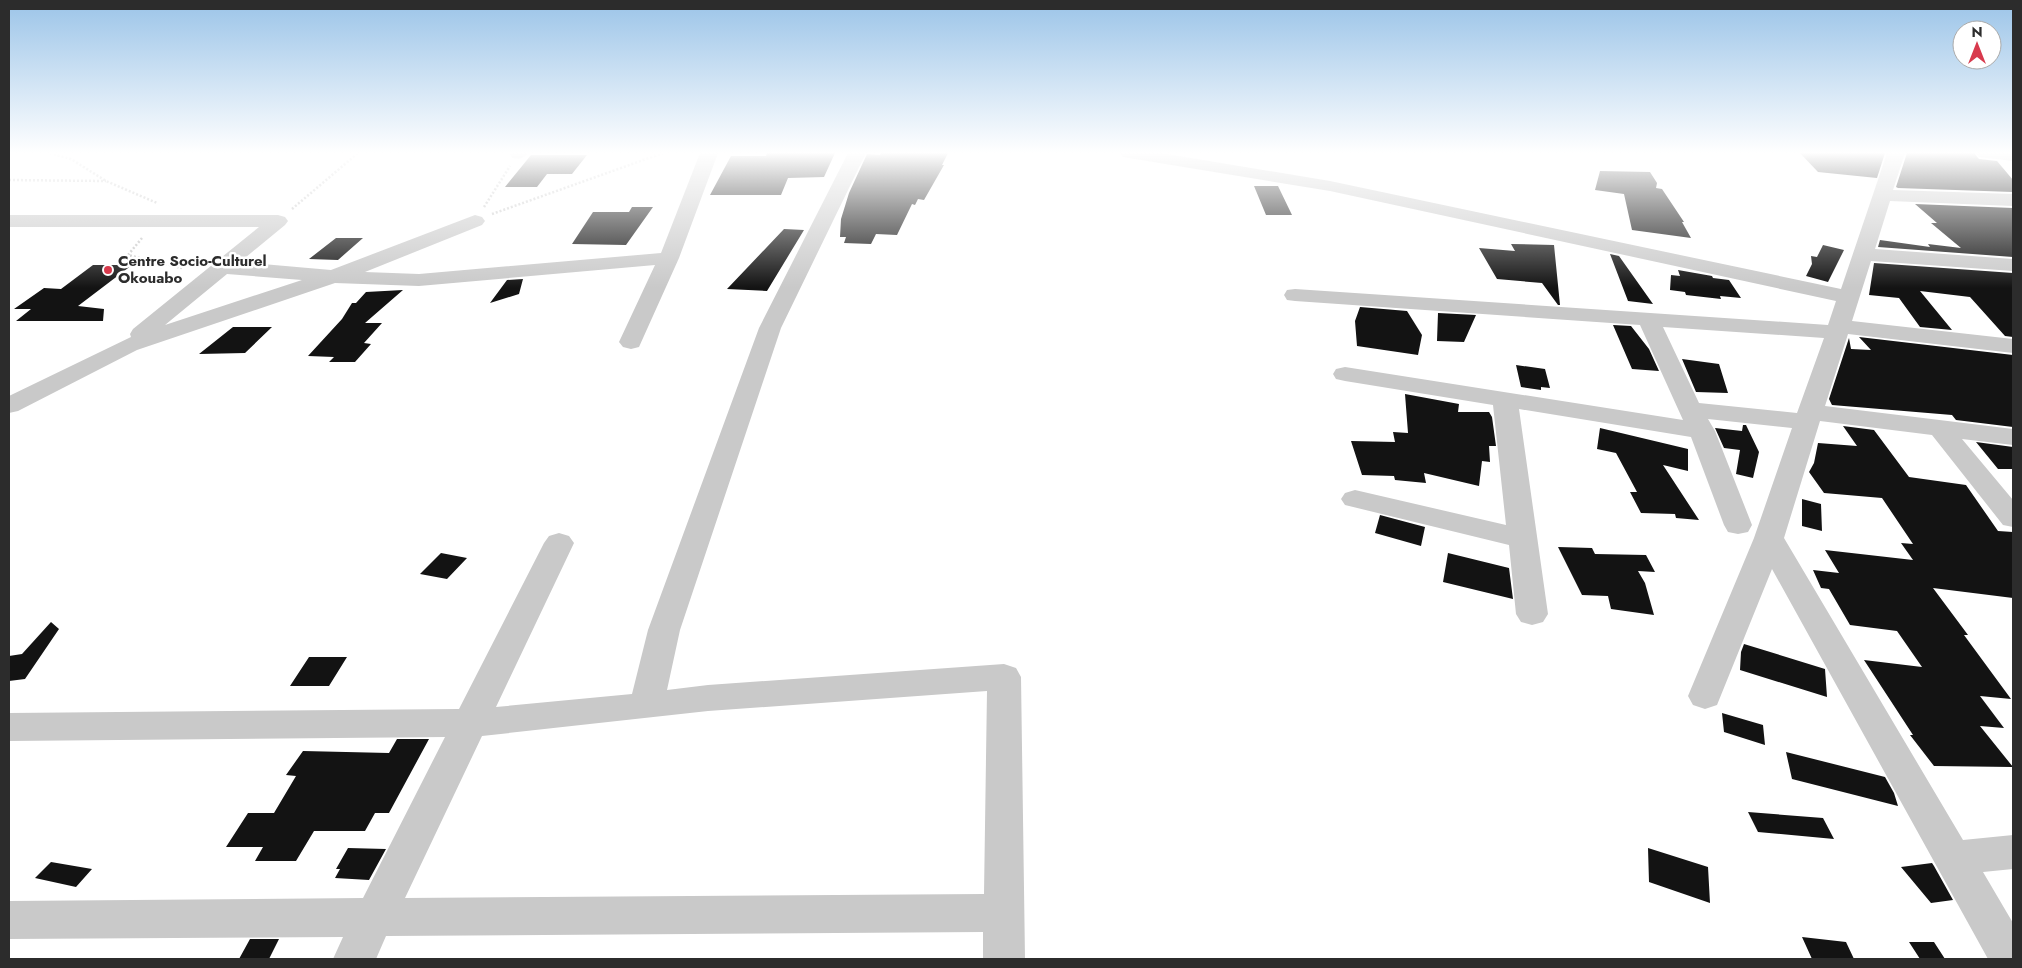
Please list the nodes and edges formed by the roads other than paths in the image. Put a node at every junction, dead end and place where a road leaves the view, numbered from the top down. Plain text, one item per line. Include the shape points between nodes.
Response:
1 (692, 198) edge
2 (835, 198) edge
3 (1387, 198) edge
4 (1881, 198) edge
5 (1965, 198) edge
6 (2013, 200) edge
7 (475, 220) road end
8 (9, 221) edge
9 (1863, 254) junction
10 (669, 258) junction
11 (2013, 265) edge
12 (223, 268) junction
13 (333, 277) junction
14 (1294, 295) dead end
15 (1848, 297) junction
16 (1648, 319) junction
17 (1838, 329) junction
18 (631, 342) dead end
19 (129, 345) junction
20 (2013, 346) edge
21 (1345, 374) dead end
22 (1505, 400) junction
23 (9, 406) edge
24 (1809, 417) junction
25 (1696, 421) junction
26 (1940, 428) junction
27 (2013, 437) edge
28 (1356, 499) dead end
29 (2013, 518) edge
30 (1753, 532) junction
31 (1523, 539) junction
32 (559, 544) dead end
33 (1532, 614) dead end
34 (1705, 696) dead end
35 (646, 706) junction
36 (470, 723) junction
37 (9, 727) edge
38 (2013, 852) edge
39 (1953, 858) junction
40 (1003, 913) junction
41 (374, 918) junction
42 (9, 920) edge
43 (354, 959) edge
44 (1004, 959) edge
45 (2011, 959) edge

1 - 10 street
2 - 35 street via 770,328 664,630
3 - 15 street
4 - 9 street
5 - 6 street
7 - 13 street
8 - 12 street via 278,221
9 - 11 street
9 - 15 street
10 - 13 street via 419,280
10 - 18 street
12 - 13 street
12 - 19 street
13 - 19 street
14 - 16 street
15 - 17 street
16 - 17 street
16 - 25 street
17 - 20 street
17 - 24 street
19 - 23 street
21 - 22 street
22 - 25 street
22 - 31 street
24 - 25 street
24 - 26 street
24 - 30 street
25 - 30 street
26 - 27 street
26 - 29 street
28 - 31 street
30 - 34 street
30 - 39 street
31 - 33 street
32 - 36 street
35 - 36 street
35 - 40 street via 708,698 1004,677
36 - 37 street
36 - 41 street
38 - 39 street
39 - 45 street
40 - 41 street
40 - 44 street
41 - 42 street
41 - 43 street

